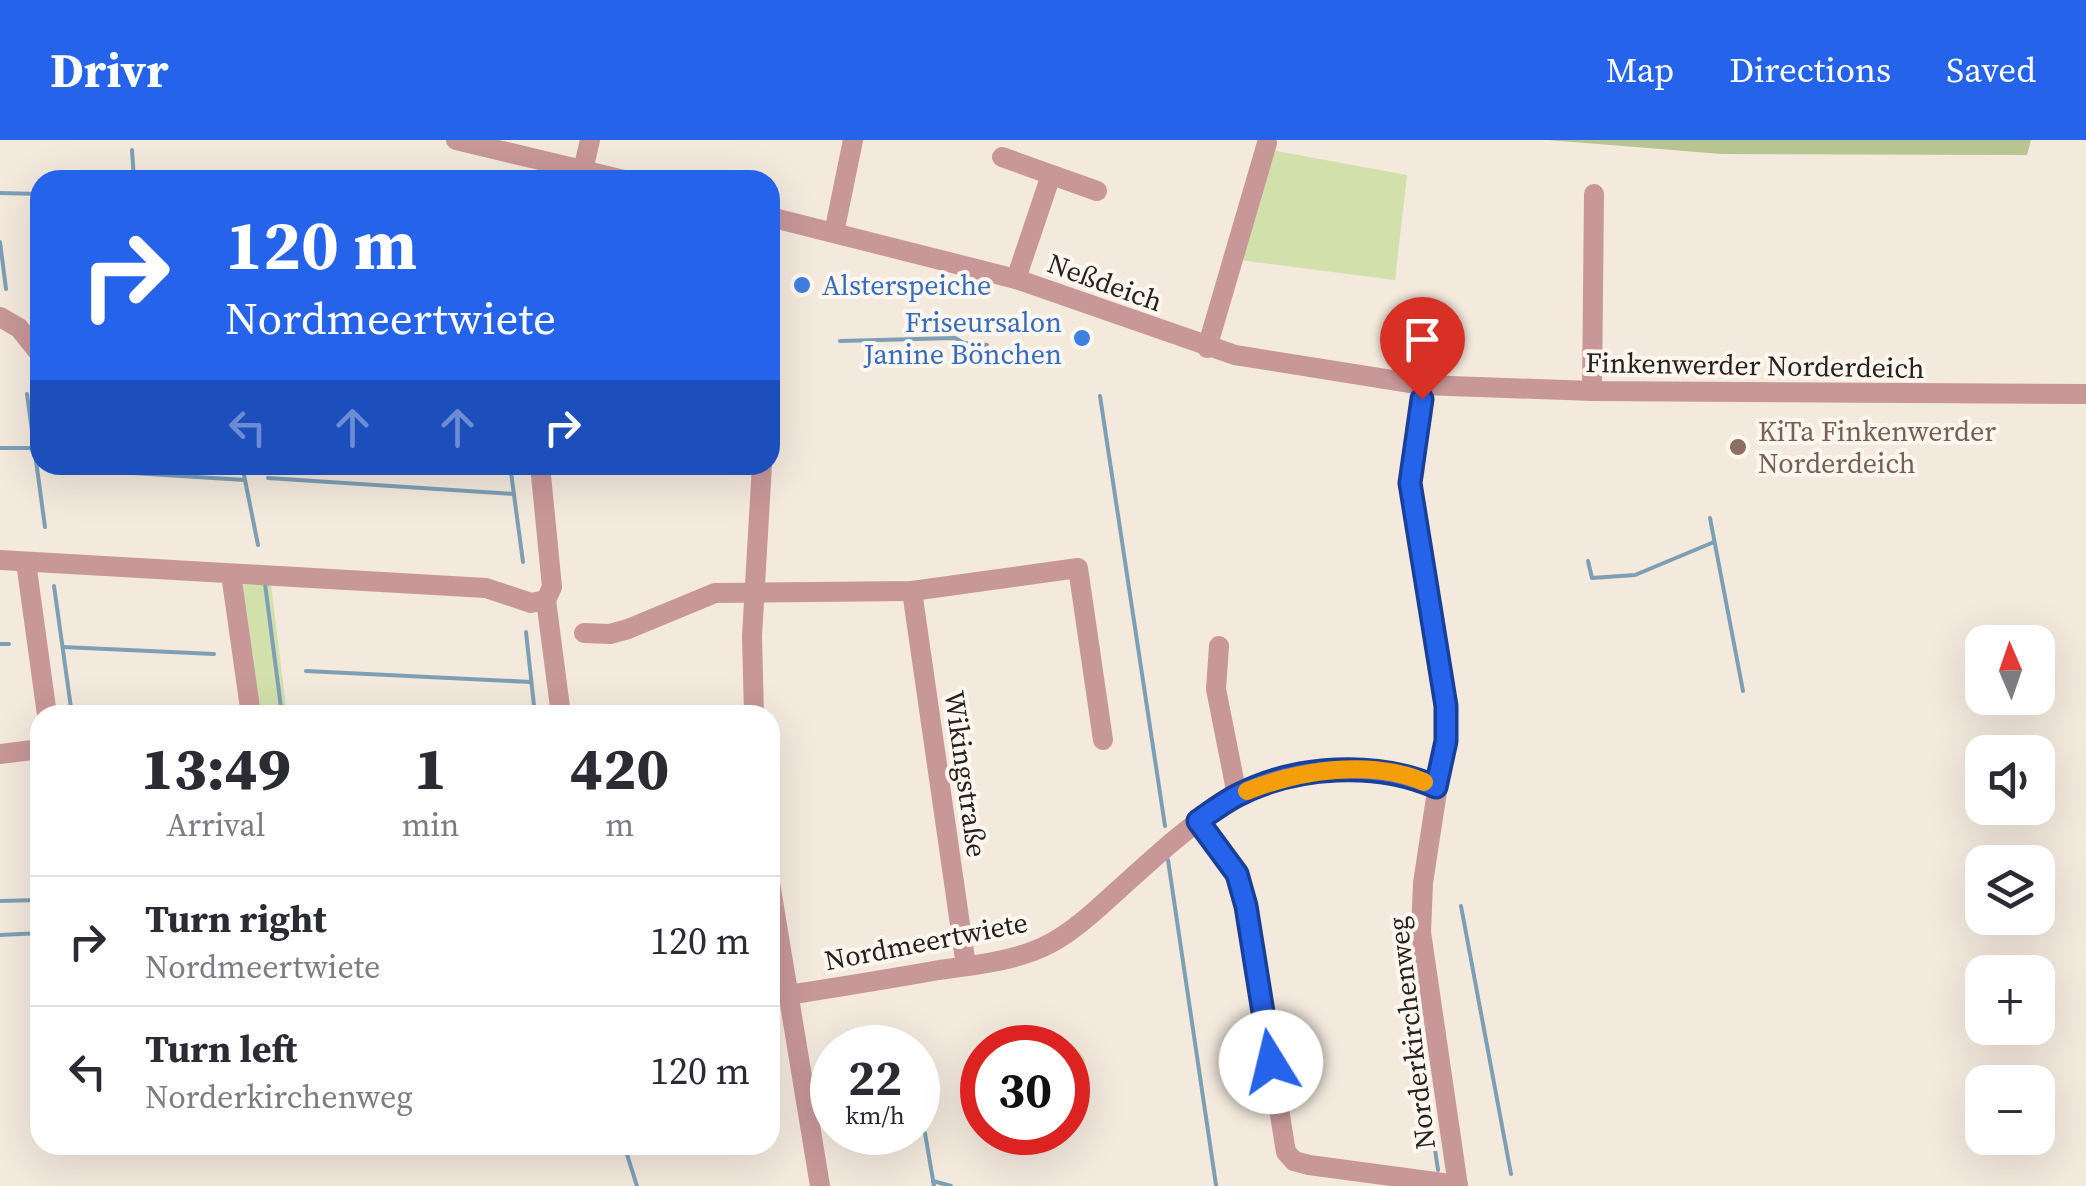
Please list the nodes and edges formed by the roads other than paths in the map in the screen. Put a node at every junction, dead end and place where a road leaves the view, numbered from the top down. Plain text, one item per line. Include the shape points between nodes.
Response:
1 (456, 140) edge
2 (590, 140) edge
3 (854, 140) edge
4 (1267, 143) dead end
5 (1002, 157) dead end
6 (582, 170) joint
7 (1051, 175) junction
8 (1097, 191) dead end
9 (1594, 194) dead end
10 (780, 220) edge
11 (834, 233) junction
12 (1016, 279) junction
13 (0, 317) edge
14 (30, 341) edge
15 (1207, 348) junction
16 (1592, 391) junction
17 (1423, 392) junction
18 (2086, 394) edge
19 (541, 475) edge
20 (761, 475) edge
21 (0, 560) edge
22 (26, 562) junction
23 (231, 574) junction
24 (912, 591) junction
25 (754, 592) junction
26 (546, 600) junction
27 (584, 633) dead end
28 (1219, 646) dead end
29 (46, 705) edge
30 (250, 705) edge
31 (559, 705) edge
32 (754, 705) edge
33 (1103, 740) dead end
34 (30, 750) edge
35 (0, 754) edge
36 (1436, 787) junction
37 (1237, 795) junction
38 (1198, 821) junction
39 (780, 945) edge
40 (966, 966) junction
41 (788, 995) junction
42 (820, 1186) edge
43 (1458, 1186) edge

1 - 6 street
2 - 6 street
3 - 11 street
4 - 15 street
5 - 7 street
7 - 8 street
7 - 12 street
9 - 16 street
10 - 11 street, Neßdeich
11 - 12 street, Neßdeich
12 - 15 street, Neßdeich
13 - 14 street
15 - 17 street, Neßdeich
16 - 17 street, Finkenwerder Norderdeich
16 - 18 street, Finkenwerder Norderdeich
17 - 36 street, Norderkirchenweg via 1410,483 1446,706
19 - 26 street via 552,587
20 - 25 street
21 - 22 street
22 - 23 street
22 - 29 street
23 - 26 street via 486,588 531,603
23 - 30 street
24 - 25 street
24 - 33 street via 1078,568
24 - 40 street, Wikingstraße
25 - 27 street via 714,593 628,630
25 - 32 street
26 - 31 street
28 - 37 street via 1216,689
34 - 35 street
36 - 37 street, Nordmeertwiete via 1353,770 1293,776
36 - 43 street, Norderkirchenweg via 1421,932
37 - 38 street, Nordmeertwiete
38 - 40 street, Nordmeertwiete via 1048,944
38 - 43 street via 1237,874 1246,906 1286,1152 1309,1165
39 - 41 street
40 - 41 street, Nordmeertwiete
41 - 42 street

